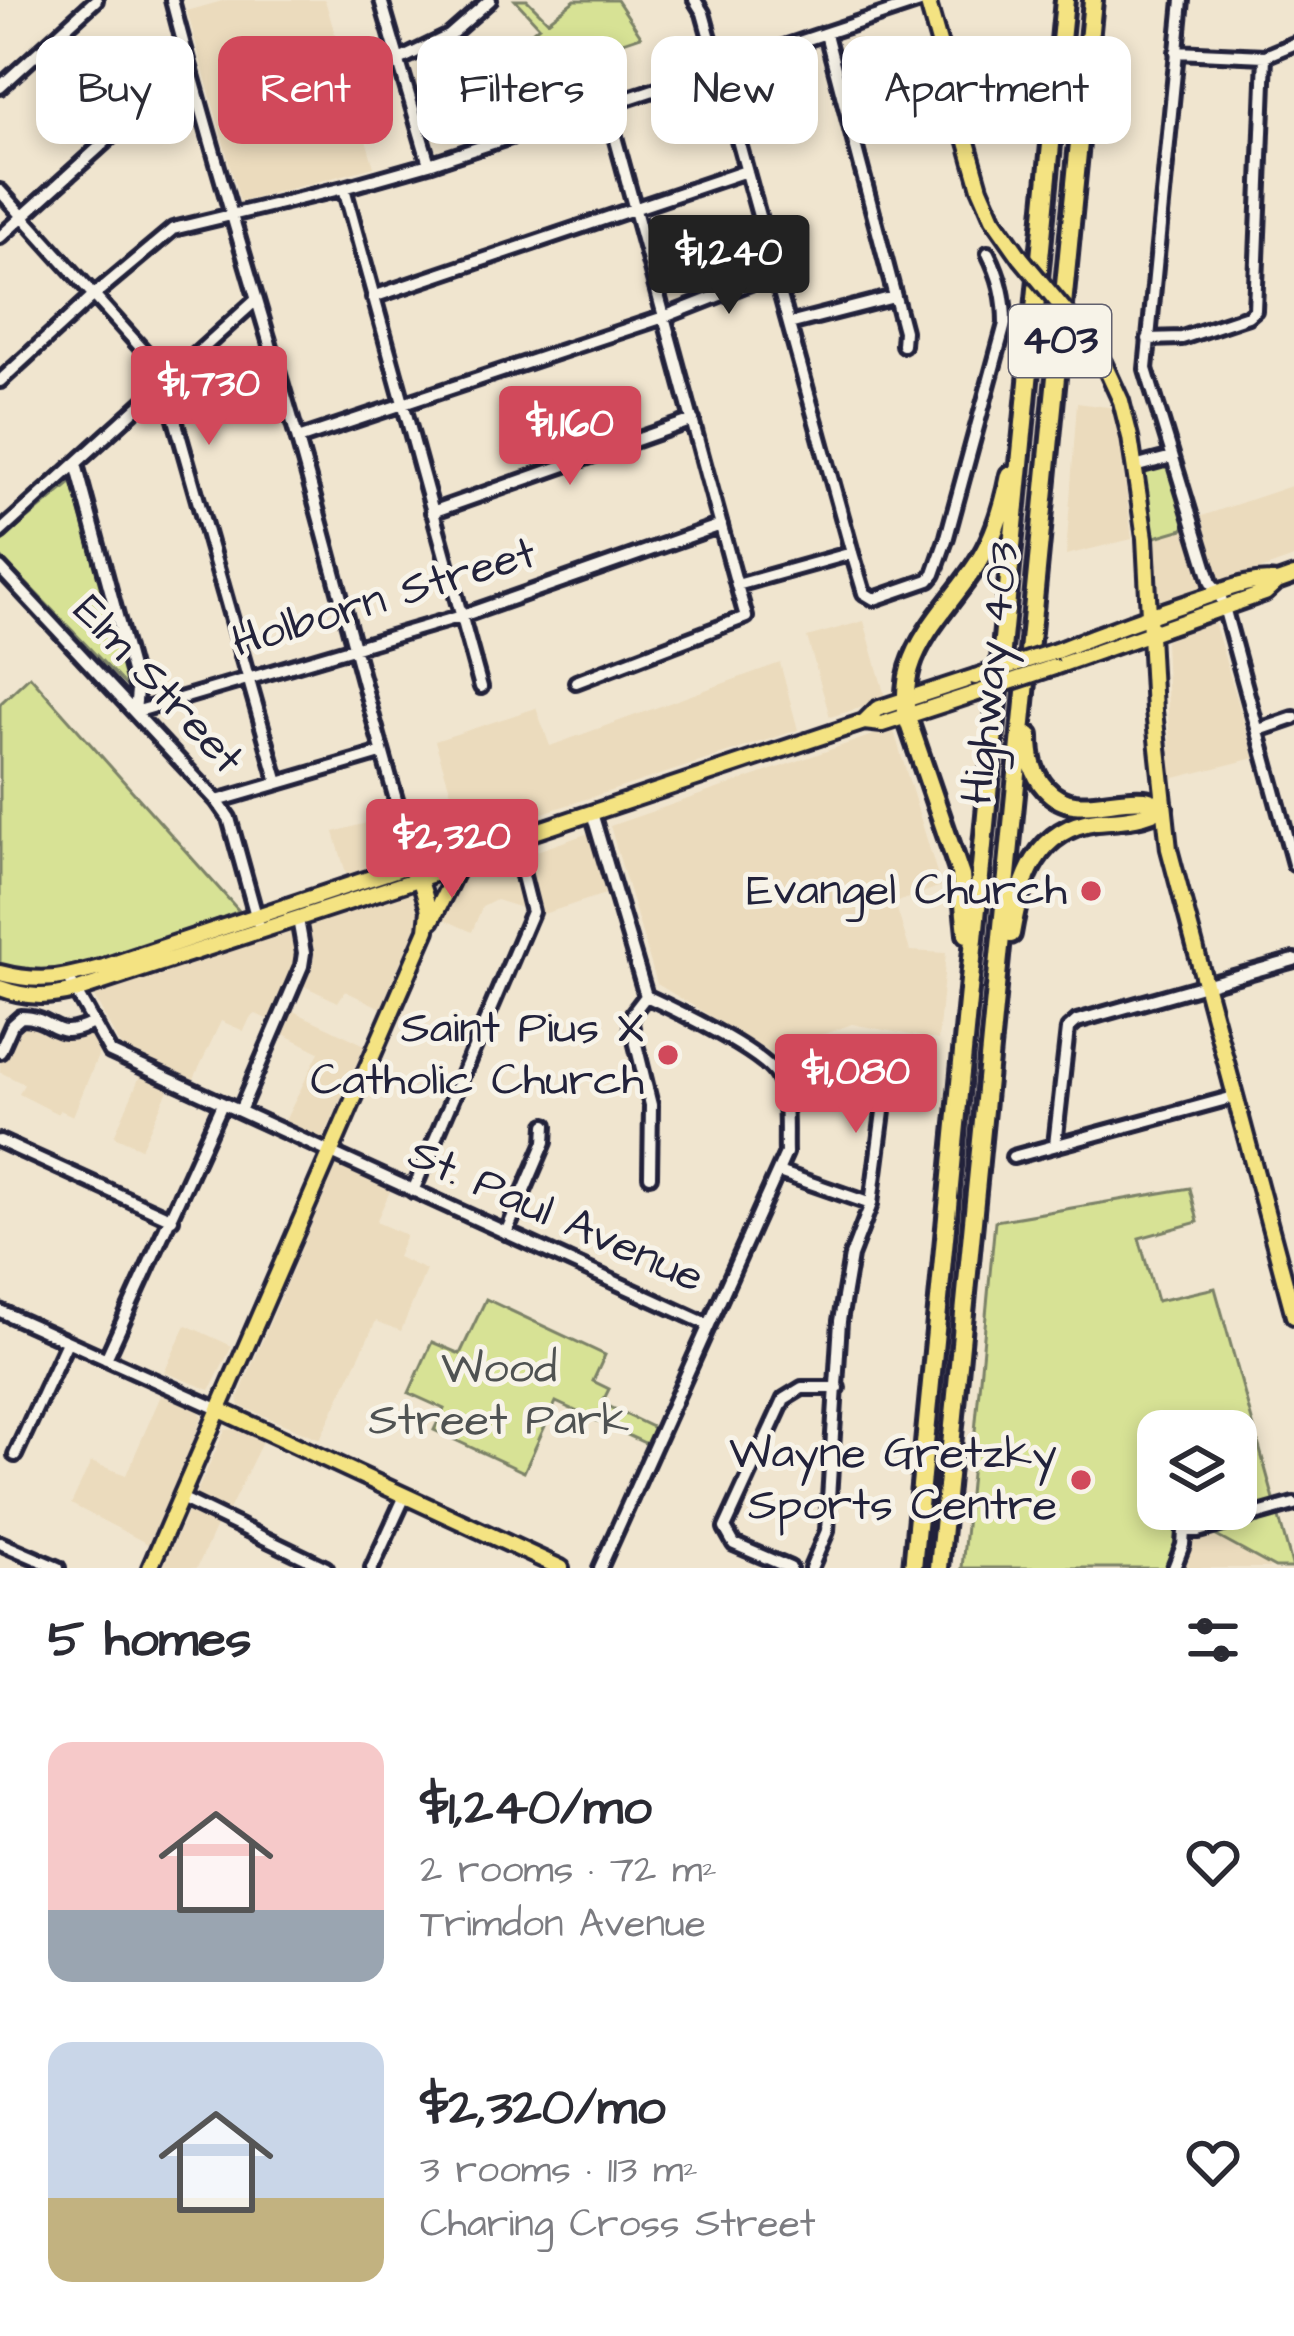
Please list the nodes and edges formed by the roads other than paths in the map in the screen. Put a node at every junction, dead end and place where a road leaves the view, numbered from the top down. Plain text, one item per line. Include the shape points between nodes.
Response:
1 (96, 0) edge
2 (172, 0) edge
3 (381, 0) edge
4 (490, 0) edge
5 (695, 0) edge
6 (927, 0) edge
7 (1065, 0) edge
8 (1093, 0) edge
9 (1182, 0) edge
10 (826, 34) junction
11 (181, 36) edge
12 (709, 36) edge
13 (818, 36) edge
14 (1294, 44) edge
15 (1176, 52) junction
16 (1265, 56) junction
17 (398, 61) junction
18 (194, 83) edge
19 (0, 87) edge
20 (103, 144) edge
21 (490, 144) edge
22 (617, 144) edge
23 (739, 144) edge
24 (429, 164) junction
25 (746, 170) junction
26 (344, 188) junction
27 (0, 191) edge
28 (635, 210) junction
29 (232, 215) junction
30 (23, 216) junction
31 (0, 237) edge
32 (988, 253) dead end
33 (776, 273) junction
34 (94, 295) junction
35 (374, 297) junction
36 (894, 297) junction
37 (255, 301) junction
38 (664, 317) junction
39 (789, 324) junction
40 (1148, 339) junction
41 (903, 345) dead end
42 (0, 380) edge
43 (167, 382) junction
44 (402, 405) junction
45 (1027, 407) junction
46 (693, 420) junction
47 (298, 440) junction
48 (1172, 457) junction
49 (76, 464) junction
50 (1134, 467) junction
51 (432, 512) junction
52 (721, 525) junction
53 (0, 532) edge
54 (852, 553) junction
55 (0, 568) edge
56 (1294, 576) edge
57 (736, 585) junction
58 (1218, 594) junction
59 (1150, 615) junction
60 (462, 616) junction
61 (1150, 633) junction
62 (354, 648) junction
63 (1055, 659) junction
64 (248, 680) junction
65 (576, 682) dead end
66 (1027, 682) junction
67 (481, 687) dead end
68 (906, 707) junction
69 (135, 712) junction
70 (1294, 718) edge
71 (1259, 730) junction
72 (381, 754) junction
73 (278, 783) junction
74 (218, 801) junction
75 (1162, 807) junction
76 (592, 813) junction
77 (514, 839) junction
78 (1294, 864) edge
79 (459, 865) junction
80 (417, 871) junction
81 (298, 920) junction
82 (258, 924) junction
83 (427, 930) junction
84 (1294, 960) edge
85 (0, 973) edge
86 (72, 984) junction
87 (1204, 986) junction
88 (0, 988) edge
89 (646, 996) junction
90 (93, 1023) junction
91 (967, 1024) junction
92 (0, 1052) edge
93 (989, 1059) junction
94 (894, 1084) dead end
95 (1234, 1097) junction
96 (222, 1104) junction
97 (240, 1111) junction
98 (546, 1125) dead end
99 (0, 1141) edge
100 (1055, 1145) junction
101 (330, 1154) junction
102 (1012, 1157) dead end
103 (779, 1172) junction
104 (650, 1176) dead end
105 (412, 1191) junction
106 (871, 1204) junction
107 (172, 1219) junction
108 (506, 1233) junction
109 (0, 1310) edge
110 (1294, 1316) edge
111 (710, 1325) junction
112 (67, 1342) junction
113 (106, 1359) junction
114 (838, 1388) junction
115 (220, 1410) junction
116 (15, 1455) dead end
117 (405, 1496) junction
118 (181, 1498) junction
119 (1294, 1504) edge
120 (0, 1543) edge
121 (58, 1568) edge
122 (150, 1568) edge
123 (326, 1568) edge
124 (371, 1568) edge
125 (561, 1568) edge
126 (600, 1568) edge
127 (790, 1568) edge
128 (812, 1568) edge
129 (913, 1568) edge
130 (940, 1568) edge
131 (1174, 1568) edge

1 - 19 street
2 - 11 street
3 - 17 street
4 - 17 street via 449,35
5 - 12 street
6 - 10 street
6 - 50 main road, bridge via 993,218 1104,364
7 - 45 highway, Highway 403 / 403
8 - 66 highway, Highway 403 / 403
9 - 15 street
10 - 13 street
10 - 36 street
14 - 16 street
15 - 16 street
15 - 40 street
16 - 40 street via 1256,310 1182,338
17 - 24 street
18 - 29 street
20 - 30 street
21 - 24 street
22 - 28 street
23 - 25 street
24 - 26 street
25 - 28 street
25 - 33 street
26 - 29 street
26 - 35 street
27 - 30 street
28 - 35 street
28 - 38 street
29 - 34 street via 173,229
29 - 37 street
30 - 31 street
30 - 34 street
32 - 54 street via 1005,298 1005,324 934,574 869,598
33 - 38 street
33 - 39 street
34 - 42 street
34 - 43 street
35 - 44 street
36 - 39 street
36 - 41 street
37 - 43 street
37 - 47 street
38 - 44 street
38 - 46 street
39 - 54 street
40 - 48 street via 1146,369
43 - 49 street
43 - 64 street
44 - 47 street
44 - 51 street
45 - 68 highway via 996,530 921,641
45 - 91 highway, Highway 403 / 403
46 - 51 street
46 - 52 street
47 - 62 street
48 - 50 street
48 - 58 street
49 - 53 street
49 - 69 street via 137,690
50 - 59 main road
51 - 60 street
52 - 57 street
52 - 60 street, Holborn Street
54 - 57 street
55 - 69 street, Elm Street
56 - 58 main road
57 - 65 street via 746,617
58 - 59 main road
58 - 61 main road
58 - 71 street
59 - 61 main road
59 - 63 main road
60 - 62 street, Holborn Street
60 - 67 street
61 - 63 main road
61 - 75 main road
62 - 64 street, Holborn Street
62 - 72 street
63 - 68 main road, bridge via 975,677
63 - 68 main road, bridge via 974,694
64 - 69 street, Holborn Street
64 - 73 street
66 - 75 highway via 1029,752 1050,794 1087,806 1147,800
66 - 93 highway, Highway 403 / 403
68 - 76 main road via 882,724 864,722
68 - 91 highway via 961,876
69 - 74 street, Elm Street
70 - 71 street
71 - 78 street
72 - 73 street
72 - 80 street
73 - 74 street
74 - 82 street, Elm Street
75 - 87 main road
75 - 93 highway via 1062,831 1030,866
76 - 77 main road
76 - 89 street
77 - 79 main road
77 - 80 main road
77 - 105 street via 532,912
79 - 80 main road
79 - 83 main road
80 - 81 main road
80 - 82 main road
80 - 83 main road
81 - 82 main road
81 - 97 street via 302,966
82 - 86 main road
83 - 101 main road
84 - 87 street
85 - 86 main road
86 - 88 main road via 54,996
86 - 90 street, St. Paul Avenue
87 - 95 main road
87 - 100 street via 1068,1029
89 - 103 street via 777,1075 786,1153
89 - 104 street via 632,1024 651,1105
90 - 92 street via 74,1033 21,1017
90 - 96 street, St. Paul Avenue via 110,1052
91 - 129 highway, Highway 403 / 403
93 - 130 highway, Highway 403 / 403
94 - 106 street via 884,1104
95 - 100 street
95 - 110 main road
96 - 97 street, St. Paul Avenue
96 - 107 street
97 - 101 street, St. Paul Avenue
98 - 108 street
99 - 107 street
100 - 102 street
101 - 105 street, St. Paul Avenue
101 - 115 main road
103 - 106 street
103 - 111 street
105 - 108 street, St. Paul Avenue
106 - 114 street via 851,1256
107 - 113 street
108 - 111 street, St. Paul Avenue
109 - 112 street
111 - 126 street
112 - 113 street
112 - 116 street
113 - 115 street
114 - 127 street via 802,1388 784,1399 725,1528 734,1544
114 - 128 street via 827,1532
115 - 117 main road
115 - 118 main road
117 - 124 street
117 - 125 main road
118 - 122 main road
118 - 123 street
119 - 131 street via 1184,1531
120 - 121 street

